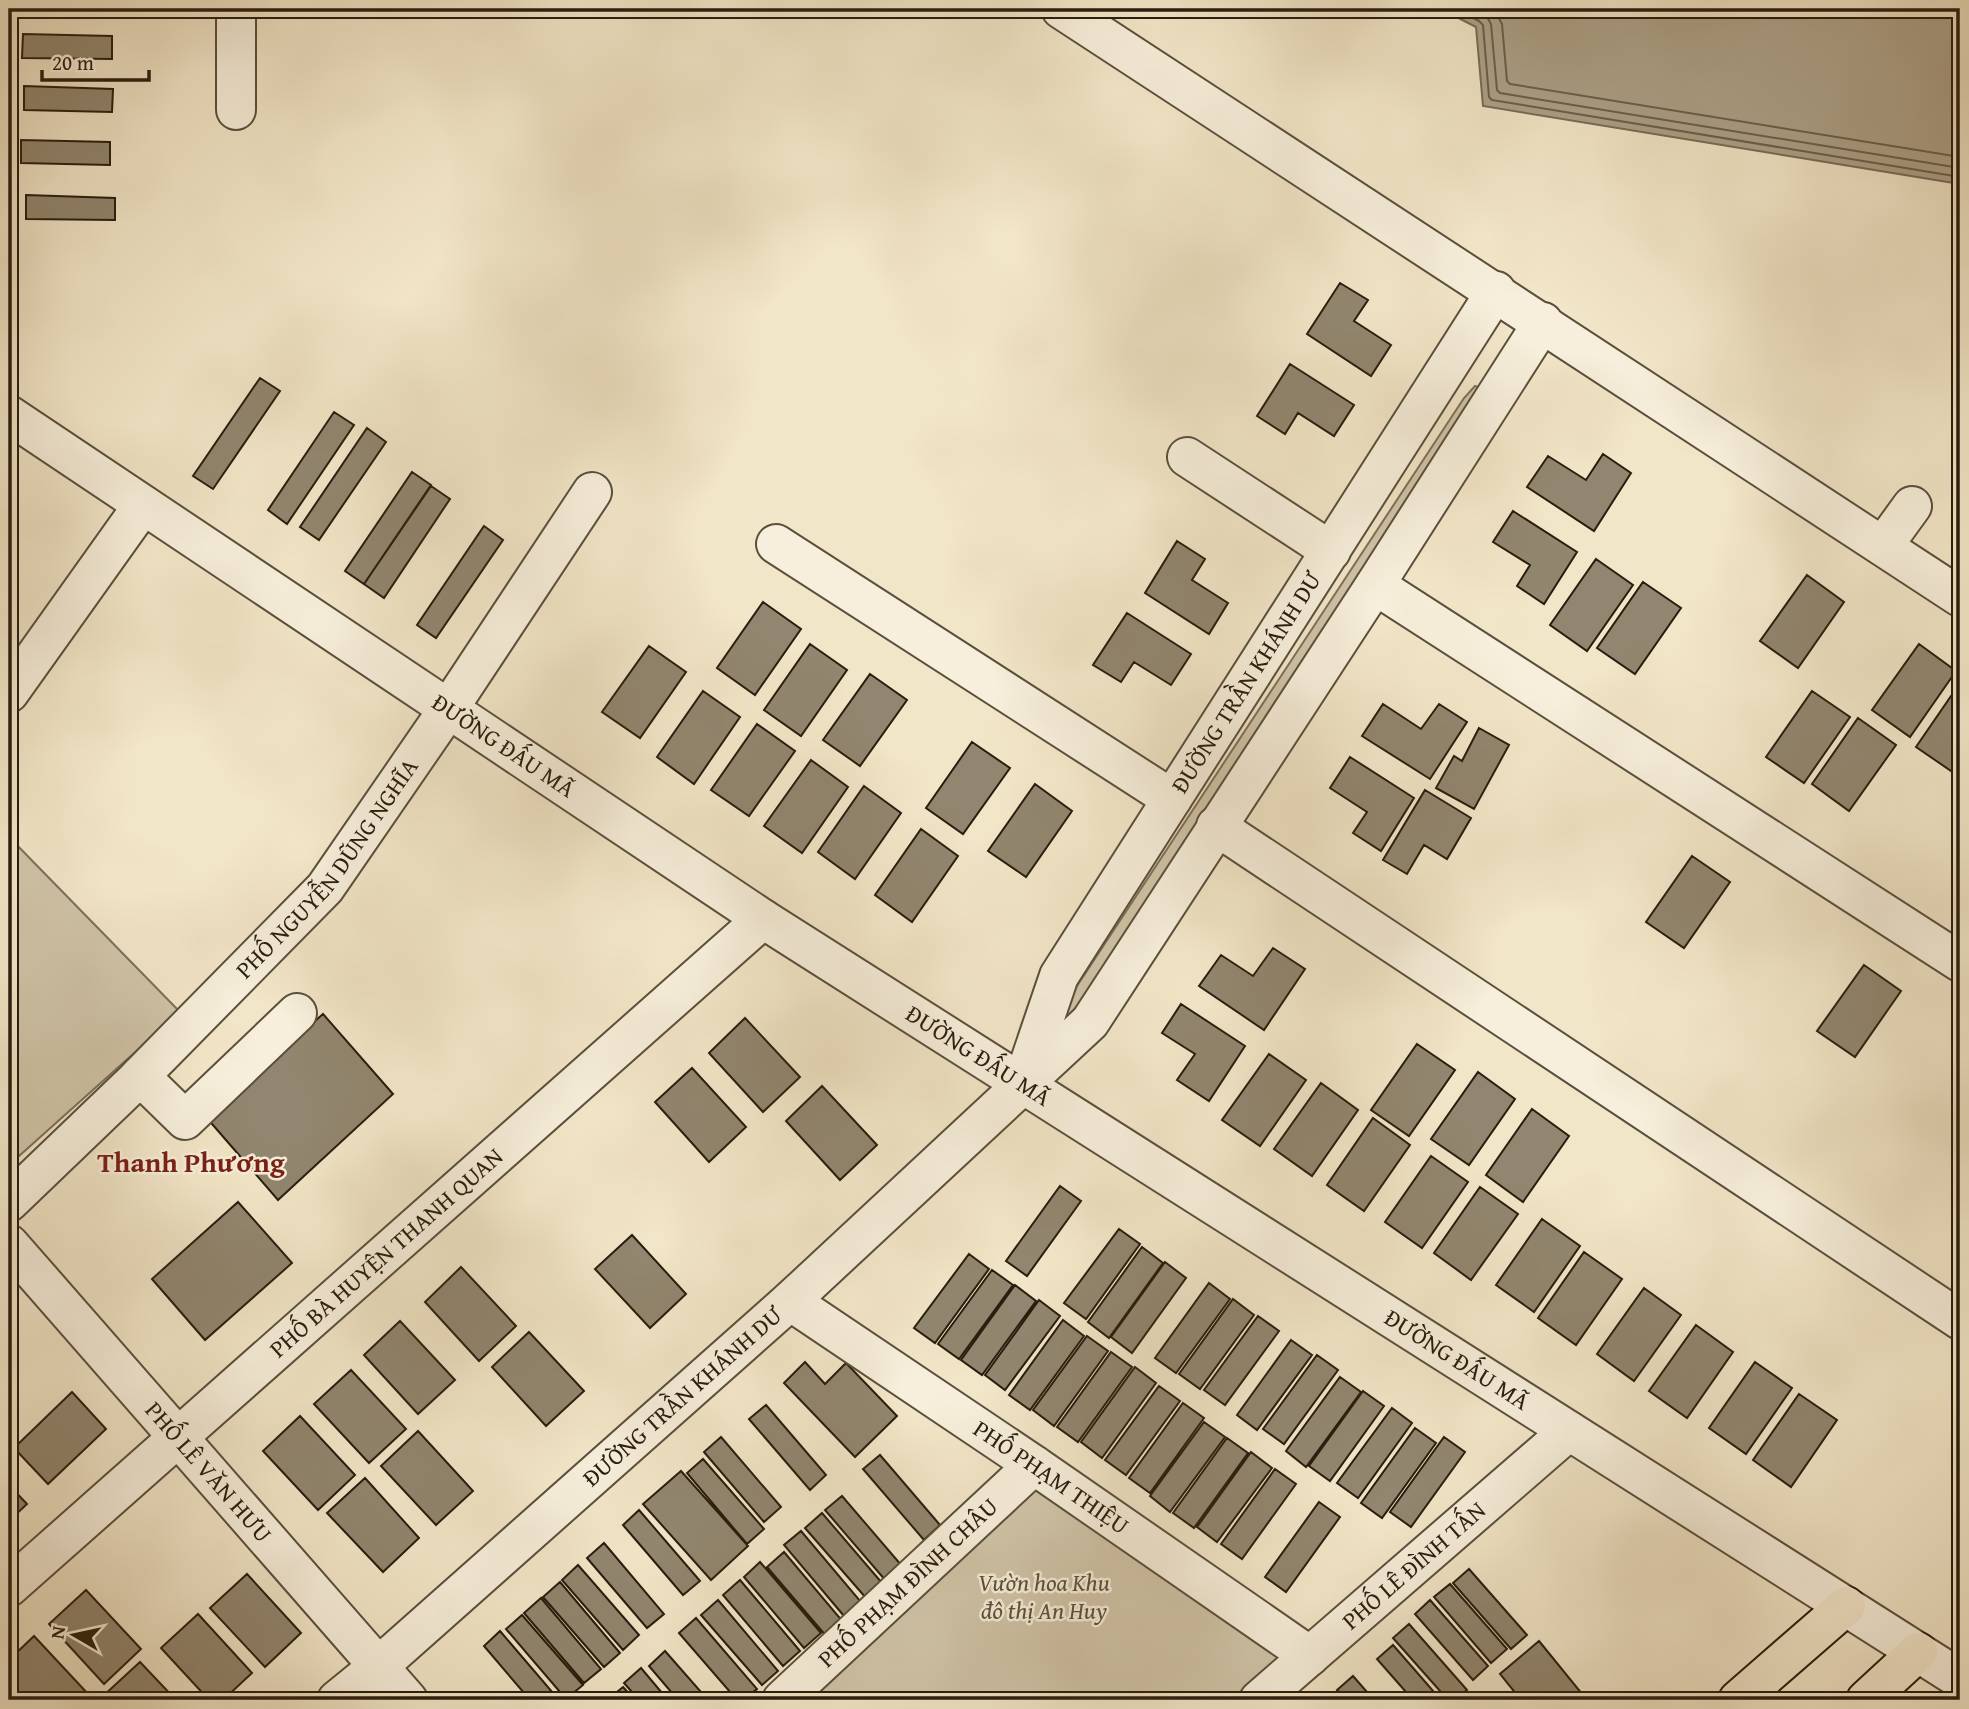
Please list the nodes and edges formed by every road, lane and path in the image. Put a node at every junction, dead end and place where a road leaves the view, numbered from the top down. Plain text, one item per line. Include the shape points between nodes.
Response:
1 (236, 9) edge
2 (1062, 9) edge
3 (236, 110) dead end
4 (1496, 292) junction
5 (1543, 322) junction
6 (9, 415) edge
7 (1186, 457) dead end
8 (592, 492) dead end
9 (144, 505) junction
10 (1912, 506) dead end
11 (776, 544) dead end
12 (1883, 547) junction
13 (1331, 551) junction
14 (1375, 585) junction
15 (1960, 597) edge
16 (9, 694) edge
17 (449, 708) junction
18 (1172, 799) junction
19 (1216, 826) junction
20 (763, 919) junction
21 (1960, 962) edge
22 (297, 1013) dead end
23 (140, 1076) junction
24 (1022, 1084) junction
25 (9, 1202) edge
26 (9, 1244) edge
27 (790, 1301) junction
28 (1960, 1320) edge
29 (1569, 1431) junction
30 (179, 1437) junction
31 (1034, 1465) junction
32 (9, 1587) edge
33 (1846, 1606) junction
34 (1918, 1652) junction
35 (1311, 1656) junction
36 (380, 1665) junction
37 (1960, 1679) edge
38 (337, 1700) edge
39 (408, 1700) edge
40 (782, 1700) edge
41 (1259, 1700) edge
42 (1738, 1700) edge
43 (1866, 1700) edge

1 - 3 street
2 - 4 street
4 - 5 street
4 - 13 street, ĐƯỜNG TRẦN KHÁNH DƯ
5 - 12 street
5 - 14 street, ĐƯỜNG TRẦN KHÁNH DƯ
6 - 9 street, ĐƯỜNG ĐẤU MÃ
7 - 13 street
8 - 17 street, PHỐ NGUYỄN DŨNG NGHĨA
9 - 16 street
9 - 17 street, ĐƯỜNG ĐẤU MÃ
10 - 12 street
11 - 18 street
12 - 15 street
13 - 18 street, ĐƯỜNG TRẦN KHÁNH DƯ
14 - 19 street, ĐƯỜNG TRẦN KHÁNH DƯ
14 - 21 street
17 - 20 street, ĐƯỜNG ĐẤU MÃ
17 - 23 street, PHỐ NGUYỄN DŨNG NGHĨA via 325,888
18 - 24 street, ĐƯỜNG TRẦN KHÁNH DƯ via 1059,976
19 - 24 street, ĐƯỜNG TRẦN KHÁNH DƯ via 1090,1022
19 - 28 street
20 - 24 street, ĐƯỜNG ĐẤU MÃ
20 - 30 street, PHỐ BÀ HUYỆN THANH QUAN
22 - 23 street via 185,1120
23 - 25 street, PHỐ NGUYỄN DŨNG NGHĨA
24 - 27 street, ĐƯỜNG TRẦN KHÁNH DƯ
24 - 29 street, ĐƯỜNG ĐẤU MÃ
26 - 30 street, PHỐ LÊ VĂN HƯU
27 - 31 street, PHỐ PHẠM THIỆU
27 - 36 street, ĐƯỜNG TRẦN KHÁNH DƯ
29 - 33 street, ĐƯỜNG ĐẤU MÃ
29 - 35 street, PHỐ LÊ ĐÌNH TẤN
30 - 32 street, PHỐ BÀ HUYỆN THANH QUAN
30 - 36 street, PHỐ LÊ VĂN HƯU
31 - 35 street, PHỐ PHẠM THIỆU
31 - 40 street, PHỐ PHẠM ĐÌNH CHÂU
33 - 34 street, ĐƯỜNG ĐẤU MÃ
33 - 42 main road
34 - 37 street, ĐƯỜNG ĐẤU MÃ
34 - 43 main road
35 - 41 street, PHỐ LÊ ĐÌNH TẤN
36 - 38 street, ĐƯỜNG TRẦN KHÁNH DƯ
36 - 39 street, PHỐ LÊ VĂN HƯU

